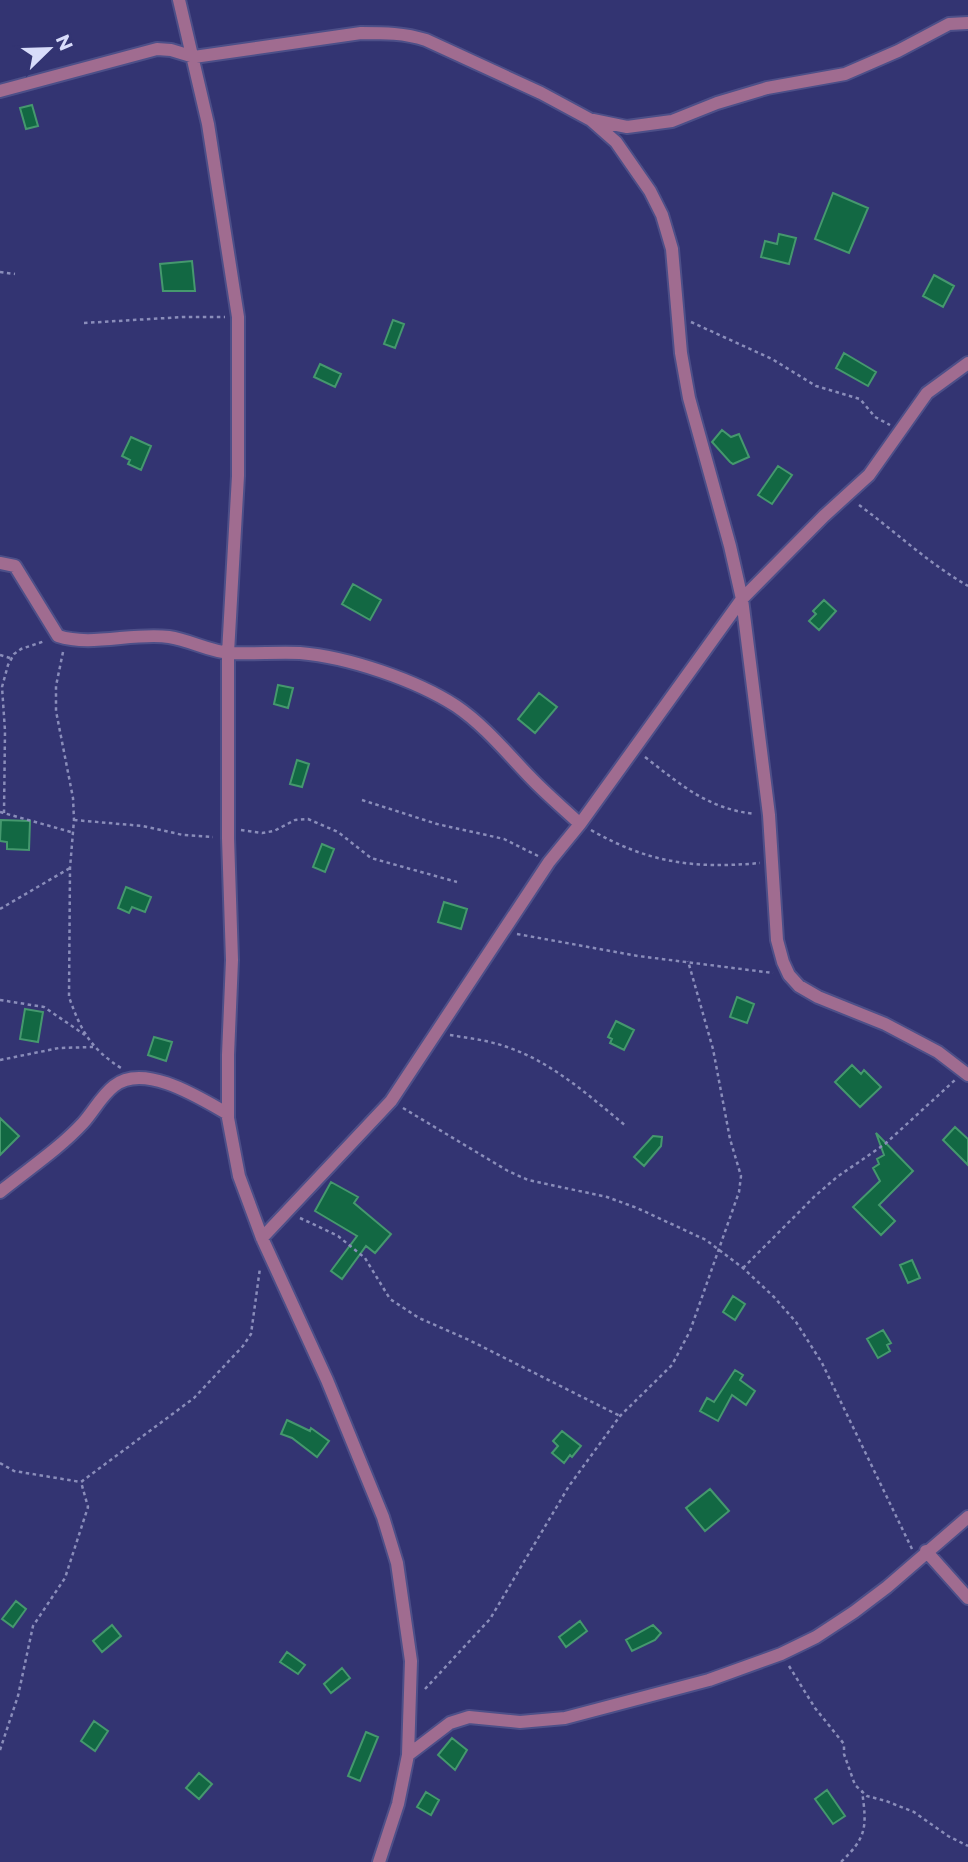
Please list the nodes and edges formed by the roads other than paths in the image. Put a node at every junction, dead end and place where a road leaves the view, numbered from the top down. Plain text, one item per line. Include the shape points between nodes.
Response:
1 (179, 0) edge
2 (968, 23) edge
3 (194, 57) junction
4 (0, 91) edge
5 (590, 120) junction
6 (968, 363) edge
7 (0, 563) edge
8 (742, 598) junction
9 (228, 653) junction
10 (580, 824) junction
11 (966, 1073) edge
12 (228, 1114) junction
13 (0, 1192) edge
14 (265, 1244) junction
15 (968, 1517) edge
16 (921, 1555) junction
17 (968, 1598) edge
18 (408, 1755) junction
19 (379, 1862) edge

1 - 3 street
2 - 5 street via 949,24 845,74 767,88 672,121 627,127
3 - 4 street via 157,49
3 - 5 street via 362,33 407,34 541,93
3 - 9 street via 238,317 238,475
5 - 8 street via 617,142 662,215 672,249 689,398
6 - 8 street via 928,393 869,475
7 - 9 street via 20,572 62,638 154,635
8 - 10 street
8 - 11 street via 769,815 778,940 789,975 818,997 885,1024
9 - 10 street via 304,653 372,669 430,690 478,723
9 - 12 street via 232,960
10 - 14 street via 549,862 391,1101 287,1212
12 - 13 street via 185,1090 152,1079 120,1081 84,1122
12 - 14 street via 239,1176
14 - 18 street via 327,1380 397,1563 411,1661
15 - 16 street
16 - 17 street
16 - 18 street via 854,1612 781,1654 709,1680 565,1718 520,1723 469,1717 450,1723
18 - 19 street

